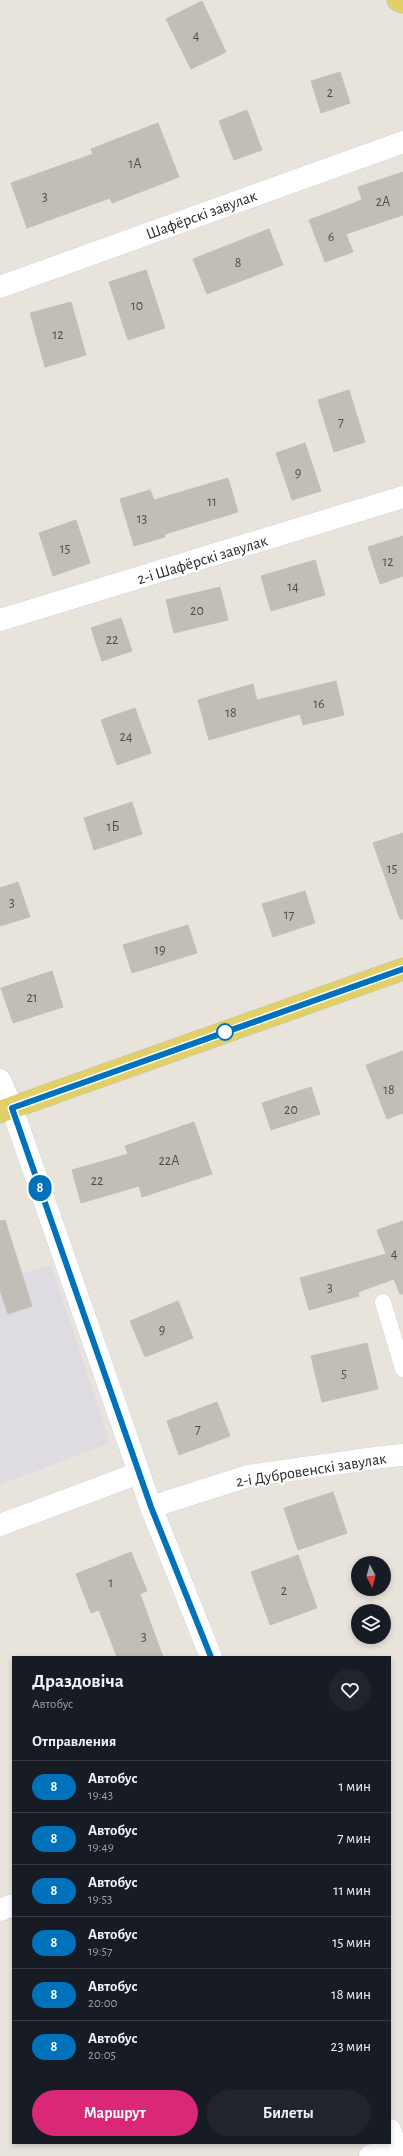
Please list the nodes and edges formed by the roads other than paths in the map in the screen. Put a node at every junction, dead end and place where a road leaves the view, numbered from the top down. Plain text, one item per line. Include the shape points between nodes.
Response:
1 (398, 0) edge
2 (403, 2) edge
3 (403, 142) edge
4 (0, 288) edge
5 (403, 497) edge
6 (0, 620) edge
7 (403, 969) edge
8 (0, 1080) edge
9 (6, 1110) edge
10 (383, 1302) dead end
11 (403, 1369) edge
12 (403, 1455) edge
13 (139, 1473) junction
14 (151, 1507) junction
15 (0, 1525) edge
16 (211, 1656) edge
17 (12, 1905) edge
18 (0, 1910) edge
19 (395, 2144) edge
20 (370, 2156) edge

1 - 2 main road
3 - 4 street, Шафёрскі завулак
5 - 6 street, 2-і Шафёрскі завулак
7 - 9 main road
8 - 9 street
9 - 13 street
10 - 11 lane
12 - 14 street, 2-і Дубровенскі завулак via 248,1476
13 - 14 street
13 - 15 street
14 - 16 street
17 - 18 street
19 - 20 street

